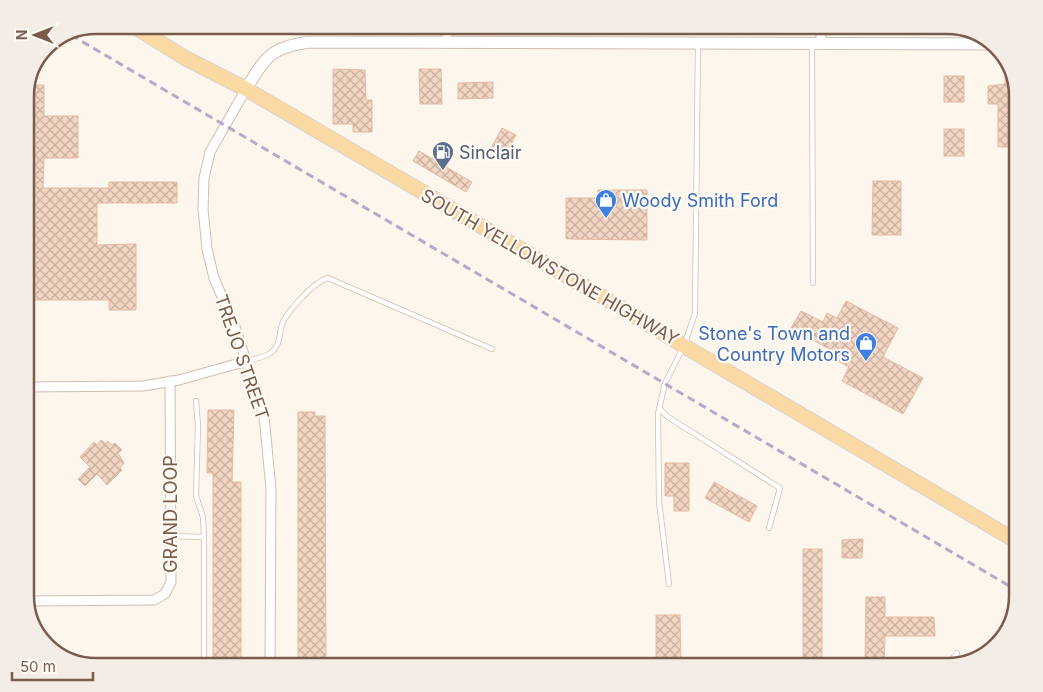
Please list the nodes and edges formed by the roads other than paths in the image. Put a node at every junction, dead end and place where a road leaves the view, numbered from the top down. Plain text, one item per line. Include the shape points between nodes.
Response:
1 (146, 34) edge
2 (447, 34) edge
3 (819, 34) edge
4 (447, 44) junction
5 (698, 44) junction
6 (817, 44) junction
7 (981, 44) edge
8 (246, 90) junction
9 (813, 282) dead end
10 (684, 346) junction
11 (492, 349) dead end
12 (247, 361) junction
13 (170, 381) junction
14 (34, 387) edge
15 (196, 401) dead end
16 (659, 408) junction
17 (769, 528) dead end
18 (170, 536) junction
19 (1009, 537) edge
20 (204, 538) junction
21 (669, 584) dead end
22 (34, 601) edge
23 (957, 653) dead end
24 (204, 658) edge
25 (270, 658) edge
26 (953, 658) edge

1 - 8 main road, SOUTH YELLOWSTONE HIGHWAY
2 - 4 street
3 - 6 street
4 - 5 street
4 - 8 street via 309,42 293,45 265,58
5 - 6 street
5 - 10 lane via 695,313
6 - 7 street
6 - 9 lane
8 - 10 main road, SOUTH YELLOWSTONE HIGHWAY
8 - 12 street, TREJO STREET via 210,152 204,178 203,209 214,278
10 - 16 lane via 665,384
10 - 19 main road, SOUTH YELLOWSTONE HIGHWAY
11 - 12 lane via 328,278 321,280 292,309 283,321 279,342 270,354
12 - 13 street
12 - 25 street, TREJO STREET via 264,416 268,446 271,489
13 - 14 street via 143,386
13 - 18 street, GRAND LOOP
15 - 20 lane via 196,496 203,517
16 - 17 lane via 668,417 780,488
16 - 21 lane via 659,501
18 - 20 lane
18 - 22 street, GRAND LOOP via 171,582 165,594 154,600
20 - 24 lane
23 - 26 lane

